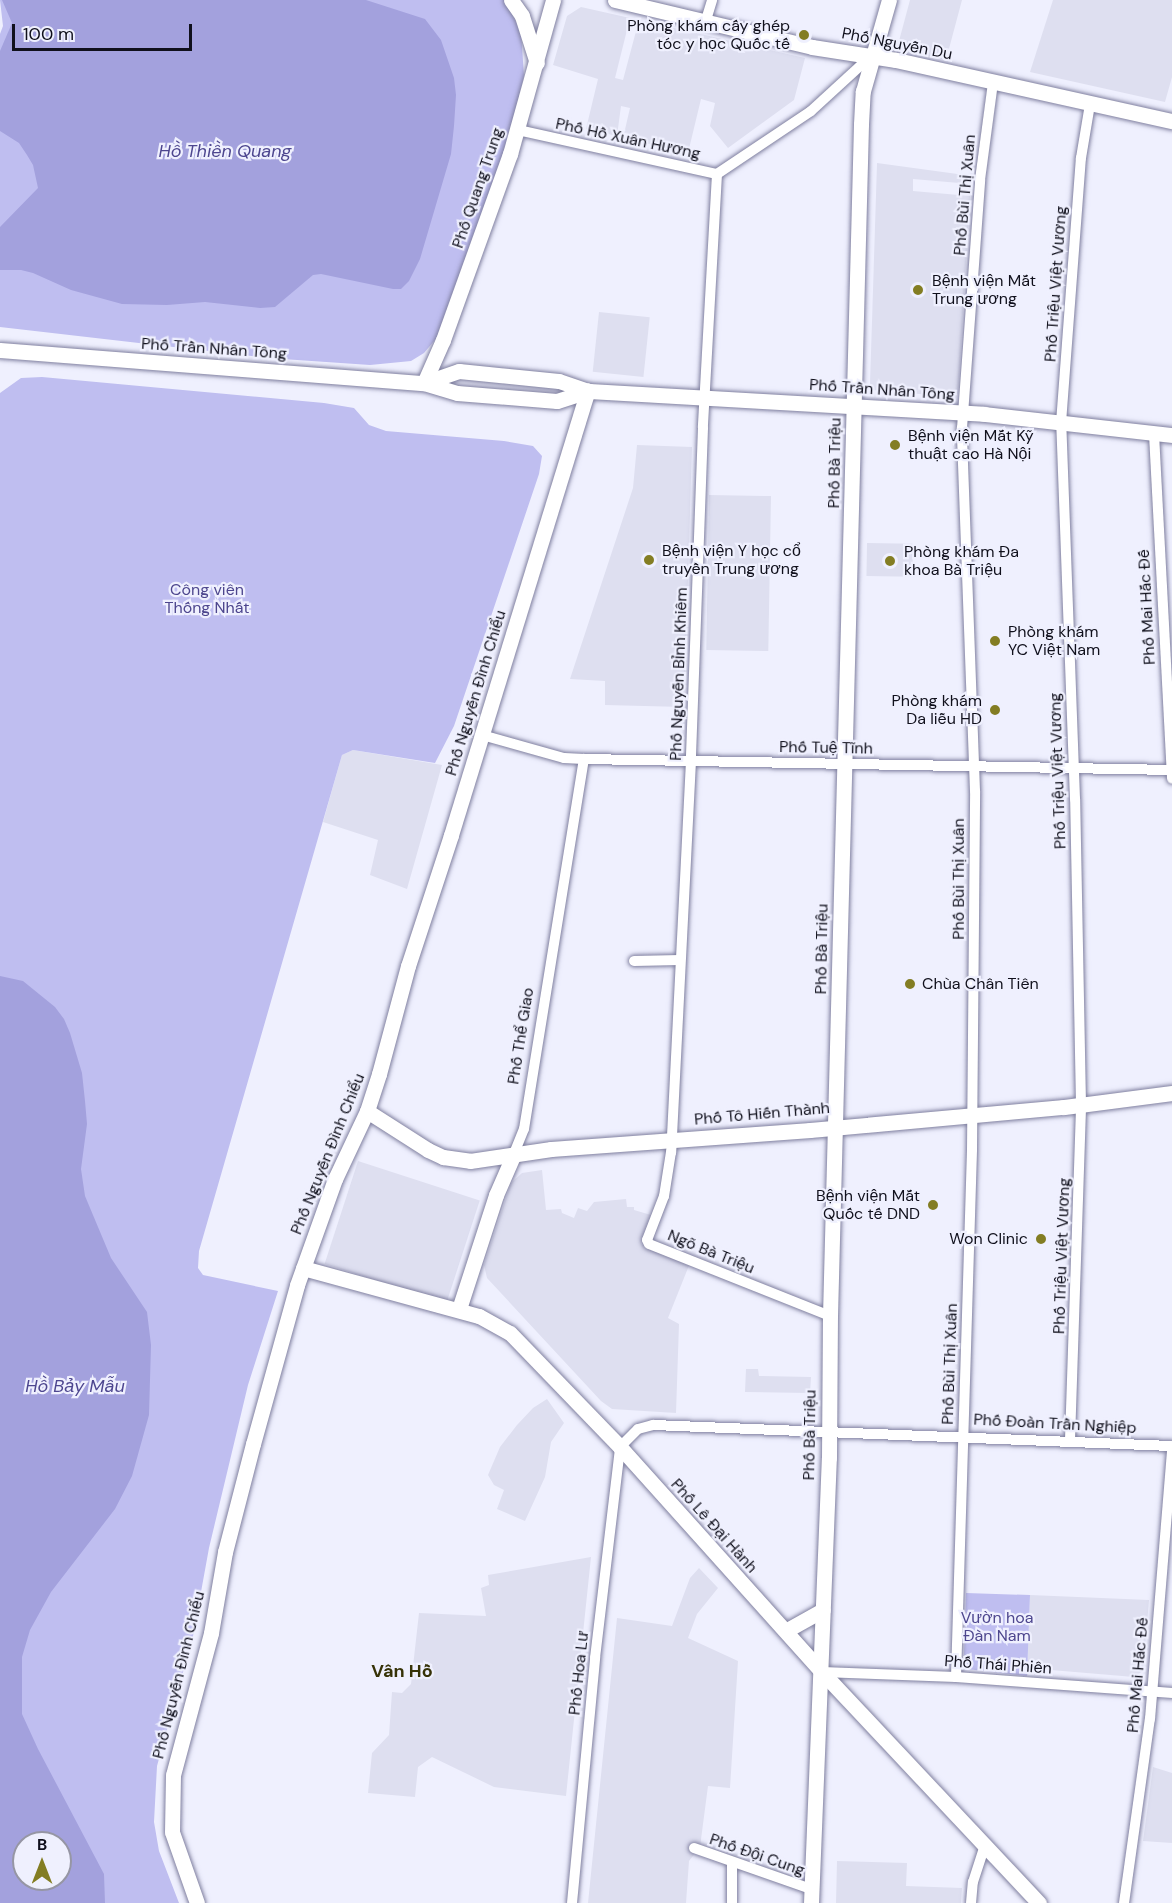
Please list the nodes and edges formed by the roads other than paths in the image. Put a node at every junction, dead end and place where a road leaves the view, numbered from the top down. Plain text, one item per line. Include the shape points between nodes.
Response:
1 (511, 0) edge
2 (553, 0) edge
3 (615, 0) edge
4 (712, 0) edge
5 (889, 0) edge
6 (706, 20) junction
7 (872, 56) junction
8 (537, 63) junction
9 (993, 82) junction
10 (1090, 104) junction
11 (1172, 121) edge
12 (518, 130) junction
13 (717, 174) junction
14 (0, 350) edge
15 (424, 383) junction
16 (588, 392) junction
17 (705, 398) junction
18 (855, 406) junction
19 (964, 413) junction
20 (1061, 423) junction
21 (1154, 434) junction
22 (1172, 435) edge
23 (482, 735) junction
24 (584, 759) junction
25 (692, 761) junction
26 (845, 763) junction
27 (974, 764) junction
28 (1073, 768) junction
29 (1172, 770) edge
30 (1172, 779) edge
31 (680, 960) junction
32 (634, 961) dead end
33 (1172, 1093) edge
34 (1081, 1104) junction
35 (367, 1112) junction
36 (973, 1114) junction
37 (836, 1127) junction
38 (672, 1139) junction
39 (513, 1156) junction
40 (303, 1268) junction
41 (459, 1309) junction
42 (830, 1316) junction
43 (829, 1430) junction
44 (963, 1435) junction
45 (1070, 1440) junction
46 (620, 1447) junction
47 (1172, 1447) edge
48 (823, 1611) junction
49 (787, 1630) junction
50 (822, 1672) junction
51 (956, 1677) junction
52 (1152, 1692) junction
53 (1172, 1693) edge
54 (985, 1846) junction
55 (694, 1848) dead end
56 (732, 1862) junction
57 (811, 1896) edge
58 (197, 1903) edge
59 (572, 1903) edge
60 (732, 1903) edge
61 (971, 1903) edge
62 (1040, 1903) edge
63 (1124, 1903) edge

1 - 8 street via 522,16
2 - 8 street, Phố Quang Trung
3 - 6 street, Phố Nguyễn Du
4 - 6 street
5 - 7 street, Phố Bà Triệu
6 - 7 street, Phố Nguyễn Du via 812,47
7 - 9 street, Phố Nguyễn Du
7 - 13 street, Phố Hồ Xuân Hương via 811,111
7 - 18 street, Phố Bà Triệu via 862,102
8 - 12 street, Phố Quang Trung
9 - 10 street, Phố Nguyễn Du
9 - 19 street, Phố Bùi Thị Xuân via 980,180
10 - 11 street, Phố Nguyễn Du
10 - 20 street, Phố Triệu Việt Vương via 1081,158
12 - 13 street, Phố Hồ Xuân Hương
12 - 15 street, Phố Quang Trung
13 - 17 street, Phố Nguyễn Bỉnh Khiêm
14 - 15 street, Phố Trần Nhân Tông
15 - 16 street, Phố Trần Nhân Tông via 457,393 557,401
15 - 16 street, Phố Trần Nhân Tông via 459,371 559,381
16 - 17 street, Phố Trần Nhân Tông
16 - 23 street, Phố Nguyễn Đình Chiểu
17 - 18 street, Phố Trần Nhân Tông
17 - 25 street, Phố Nguyễn Bỉnh Khiêm
18 - 19 street, Phố Trần Nhân Tông
18 - 26 street, Phố Bà Triệu
19 - 20 street, Phố Trần Nhân Tông
19 - 27 street, Phố Bùi Thị Xuân
20 - 21 street, Phố Trần Nhân Tông
20 - 28 street, Phố Triệu Việt Vương
21 - 22 street, Phố Trần Nhân Tông
21 - 29 street, Phố Mai Hắc Đế
23 - 24 street, Phố Tuệ Tĩnh via 564,758
23 - 35 street, Phố Nguyễn Đình Chiểu via 408,966
24 - 25 street, Phố Tuệ Tĩnh
24 - 39 street, Phố Thể Giao via 524,1129
25 - 26 street, Phố Tuệ Tĩnh
25 - 31 street, Phố Nguyễn Bỉnh Khiêm
26 - 27 street, Phố Tuệ Tĩnh
26 - 37 street, Phố Bà Triệu
27 - 28 street, Phố Tuệ Tĩnh
27 - 36 street, Phố Bùi Thị Xuân
28 - 29 street, Phố Tuệ Tĩnh
28 - 34 street, Phố Triệu Việt Vương
29 - 30 street, Phố Mai Hắc Đế
31 - 32 street
31 - 38 street, Phố Nguyễn Bỉnh Khiêm
33 - 34 street, Phố Tô Hiến Thành
34 - 36 street, Phố Tô Hiến Thành
34 - 45 street, Phố Triệu Việt Vương
35 - 39 street, Phố Tô Hiến Thành via 443,1157 470,1161
35 - 40 street, Phố Nguyễn Đình Chiểu via 347,1148
36 - 37 street, Phố Tô Hiến Thành
36 - 44 street, Phố Bùi Thị Xuân
37 - 38 street, Phố Tô Hiến Thành
37 - 42 street, Phố Bà Triệu
38 - 39 street, Phố Tô Hiến Thành
38 - 42 street, Ngõ Bà Triệu via 670,1171 647,1240 649,1244
39 - 41 street, Phố Thể Giao via 496,1195
40 - 41 street, Phố Lê Đại Hành
40 - 58 street, Phố Nguyễn Đình Chiểu via 225,1552 211,1633 173,1775 172,1832
41 - 46 street, Phố Lê Đại Hành via 492,1321 510,1333
42 - 43 street, Phố Bà Triệu
43 - 44 street, Phố Đoàn Trần Nghiệp
43 - 46 street, Phố Đoàn Trần Nghiệp via 653,1425 638,1429
43 - 48 street, Phố Bà Triệu
44 - 45 street, Phố Đoàn Trần Nghiệp
44 - 51 street, Phố Bùi Thị Xuân
45 - 47 street, Phố Đoàn Trần Nghiệp
46 - 49 street, Phố Lê Đại Hành
46 - 59 street, Phố Hoa Lư
47 - 52 street, Phố Mai Hắc Đế
48 - 49 street
48 - 50 street, Phố Bà Triệu
49 - 50 street, Phố Lê Đại Hành
50 - 51 street, Phố Thái Phiên
50 - 54 street, Phố Lê Đại Hành
50 - 57 street, Phố Bà Triệu
51 - 52 street, Phố Thái Phiên
52 - 53 street, Phố Thái Phiên
52 - 63 street, Phố Mai Hắc Đế
54 - 61 street via 973,1882
54 - 62 street, Phố Lê Đại Hành
55 - 56 street, Phố Đội Cung
56 - 57 street, Phố Đội Cung
56 - 60 street

